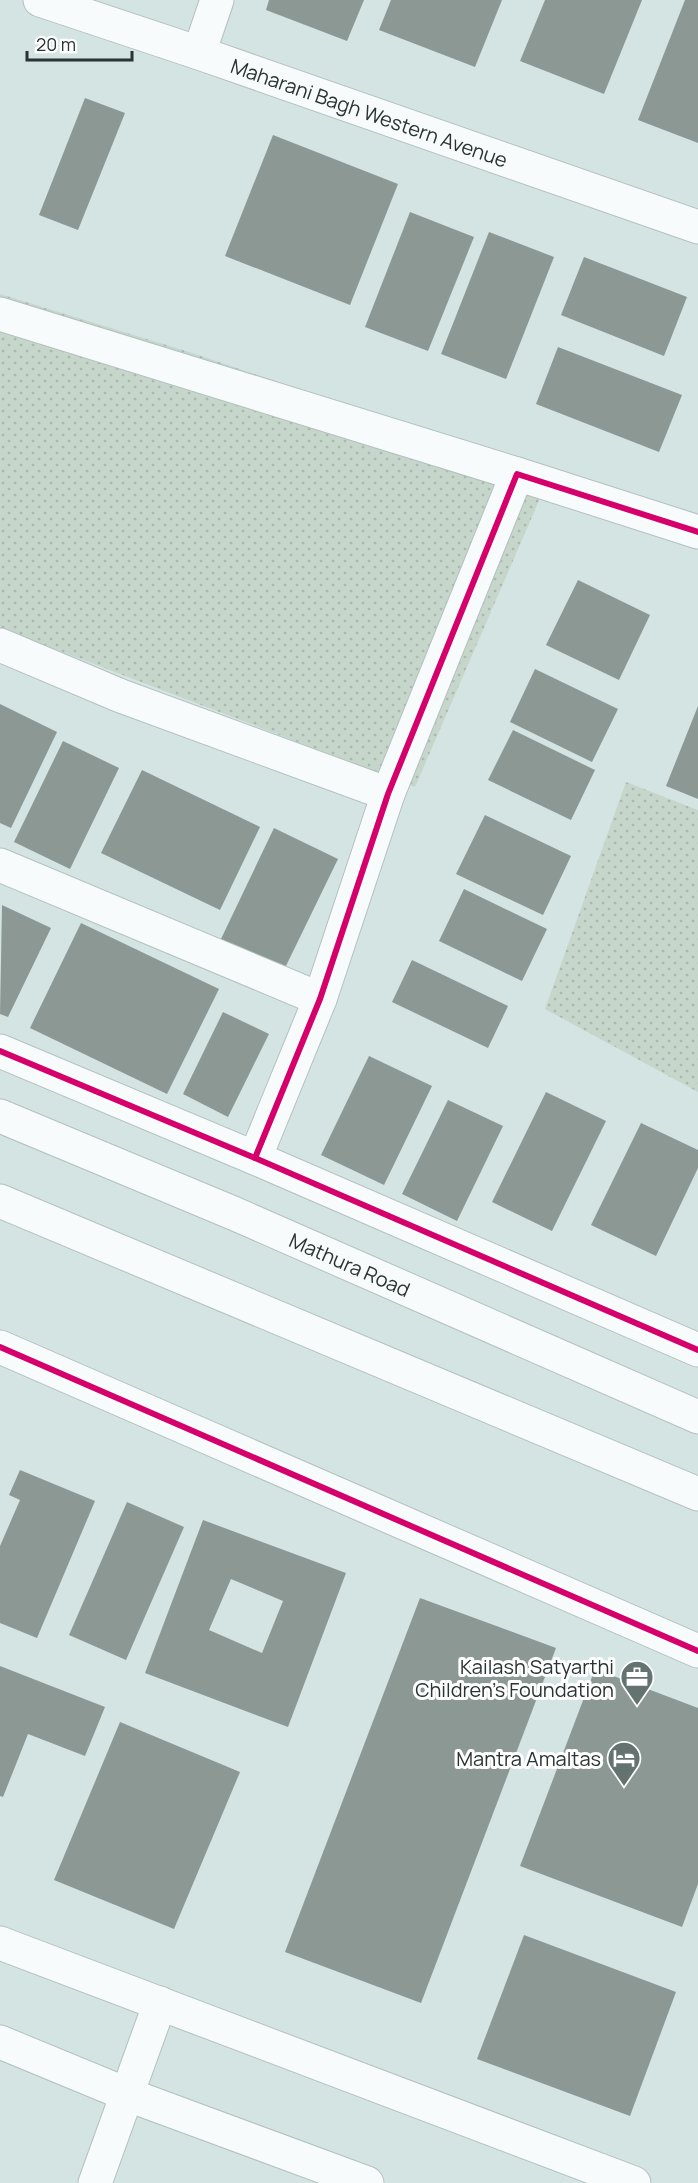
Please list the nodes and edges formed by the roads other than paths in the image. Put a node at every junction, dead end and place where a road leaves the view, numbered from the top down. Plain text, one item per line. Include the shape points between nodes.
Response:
1 (40, 0) edge
2 (217, 0) edge
3 (199, 53) junction
4 (698, 227) edge
5 (0, 314) edge
6 (517, 474) junction
7 (698, 532) edge
8 (0, 645) edge
9 (388, 794) junction
10 (0, 865) edge
11 (320, 999) junction
12 (0, 1051) edge
13 (0, 1116) edge
14 (255, 1158) junction
15 (0, 1201) edge
16 (0, 1347) edge
17 (698, 1350) edge
18 (698, 1417) edge
19 (698, 1494) edge
20 (698, 1651) edge
21 (0, 1942) edge
22 (160, 2003) junction
23 (0, 2042) edge
24 (126, 2094) junction
25 (95, 2183) edge
26 (367, 2183) edge
27 (633, 2183) edge

1 - 3 main road, Maharani Bagh Western Avenue
2 - 3 main road
3 - 4 main road, Maharani Bagh Western Avenue
5 - 6 main road
6 - 7 main road
6 - 9 main road
8 - 9 main road via 121,696
9 - 11 main road
10 - 11 main road
11 - 14 main road
12 - 14 main road
13 - 18 main road, Mathura Road via 233,1213
14 - 17 main road
15 - 19 main road
16 - 20 main road
21 - 22 main road
22 - 24 main road
22 - 27 main road
23 - 24 main road
24 - 25 main road
24 - 26 main road

